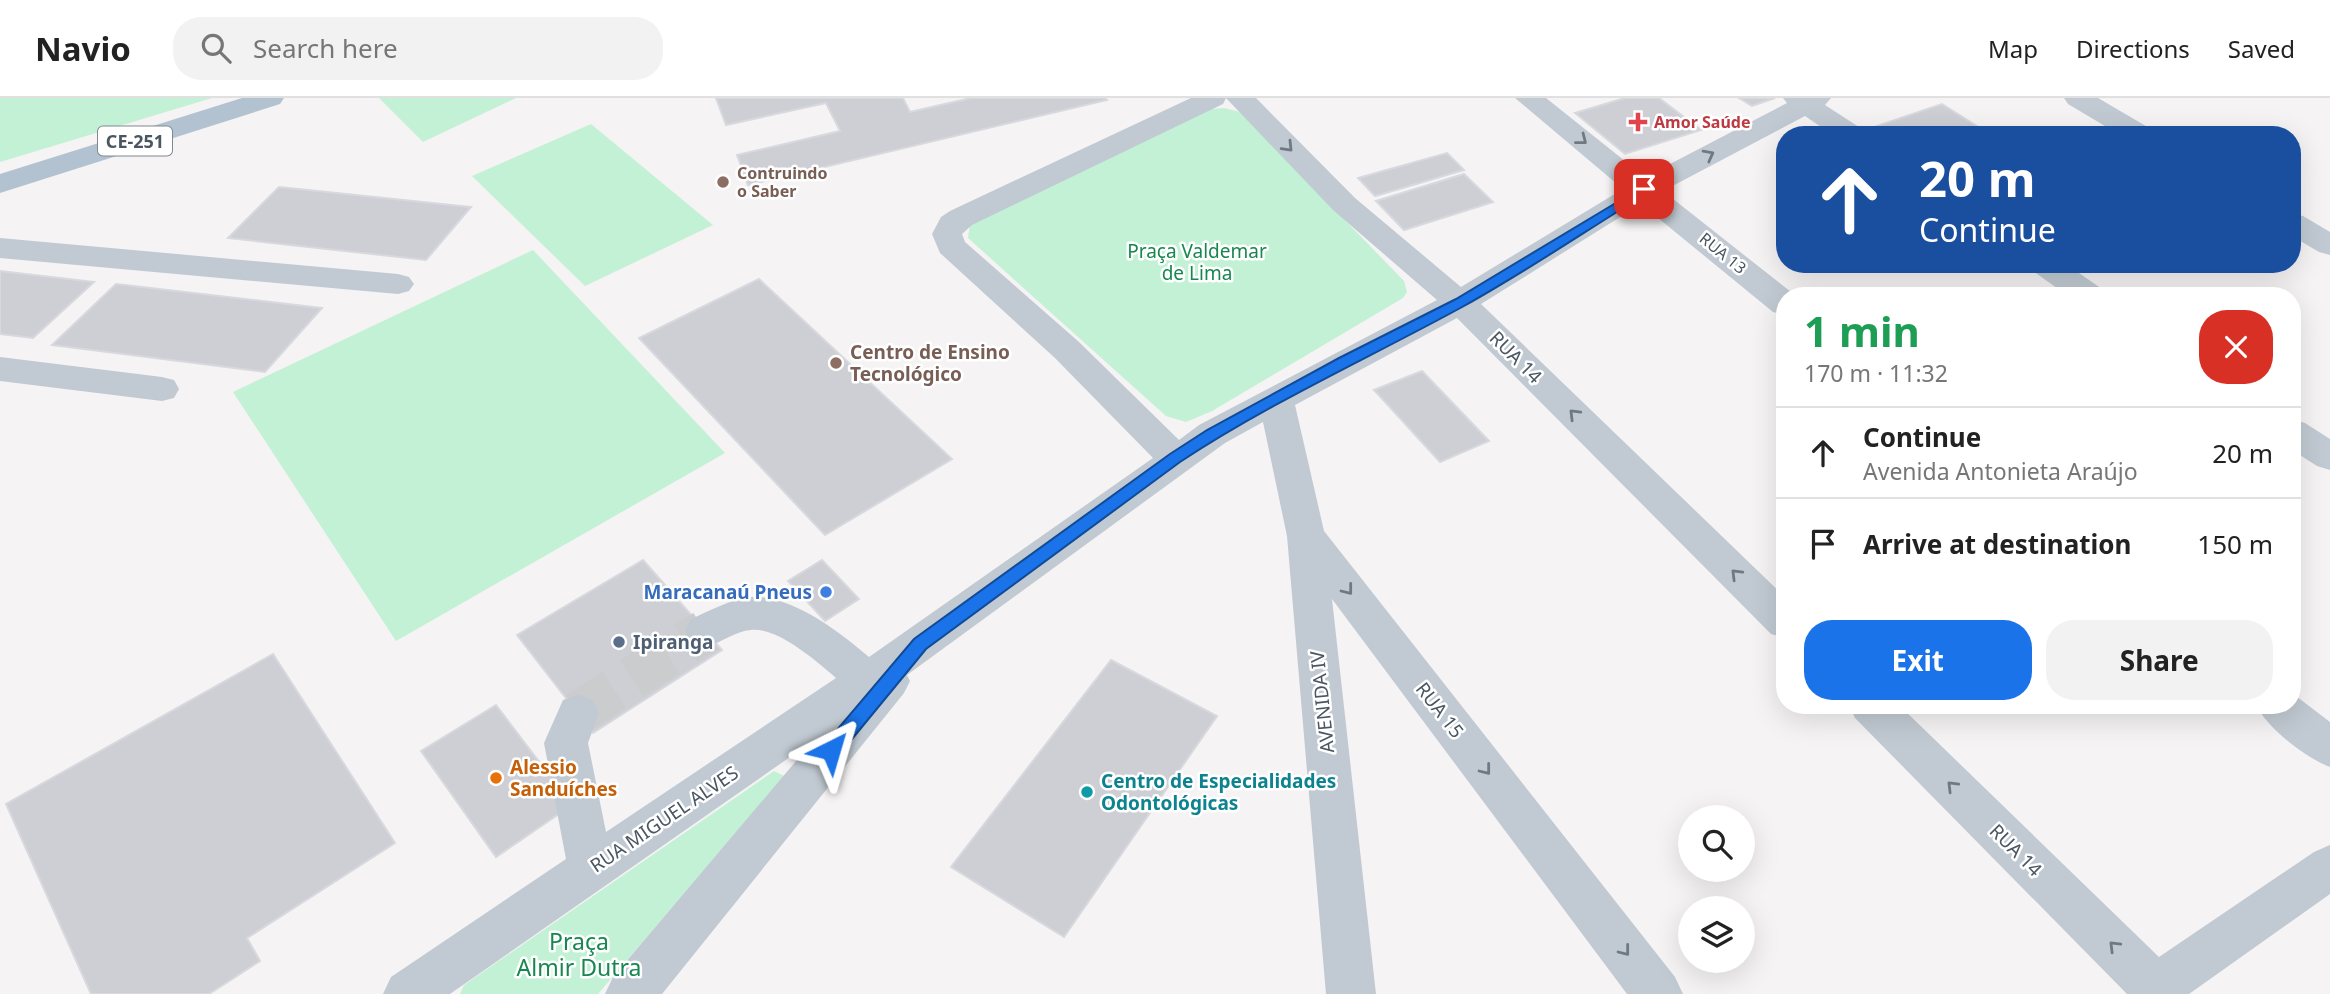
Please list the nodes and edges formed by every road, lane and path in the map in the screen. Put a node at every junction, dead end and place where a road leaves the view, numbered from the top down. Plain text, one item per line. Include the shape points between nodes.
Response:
1 (270, 98) edge
2 (1213, 98) edge
3 (1240, 98) edge
4 (1529, 98) edge
5 (2078, 98) edge
6 (1807, 100) edge
7 (1840, 126) edge
8 (2126, 126) edge
9 (0, 184) edge
10 (1644, 189) junction
11 (2301, 228) edge
12 (2330, 245) edge
13 (0, 248) edge
14 (2057, 273) edge
15 (398, 284) dead end
16 (2078, 287) edge
17 (1776, 297) edge
18 (1460, 302) junction
19 (0, 369) edge
20 (162, 389) dead end
21 (1276, 400) junction
22 (2301, 438) edge
23 (2330, 457) edge
24 (1175, 458) junction
25 (1306, 536) junction
26 (1776, 613) edge
27 (705, 631) tunnel mouth
28 (920, 644) junction
29 (867, 680) junction
30 (578, 713) tunnel mouth
31 (1879, 714) edge
32 (2288, 714) edge
33 (2330, 748) edge
34 (2330, 867) edge
35 (591, 869) junction
36 (2159, 991) edge
37 (408, 994) edge
38 (630, 994) edge
39 (1351, 994) edge
40 (1658, 994) edge

1 - 9 main road, CE-251
2 - 24 street via 961,218 947,234 951,246 1068,350
3 -> 18 street, RUA 14 via 1344,204
4 -> 10 street, RUA 13
5 - 8 street
6 - 7 street
10 -> 6 street
10 - 17 street, RUA 13
10 - 18 street
11 - 12 street
13 - 15 street
14 - 16 street
18 - 21 street
26 -> 18 street, RUA 14
19 - 20 street
21 - 24 street
21 - 25 street, RUA 15
22 - 23 street
24 - 28 street
25 - 39 street, AVENIDA IV
25 -> 40 street, RUA 15
27 - 29 street via 756,613 794,625
28 - 29 street, RUA MIGUEL ALVES
28 - 38 street
29 - 35 street, RUA MIGUEL ALVES
30 - 35 street via 566,743
36 -> 31 street, RUA 14
32 - 33 street
34 - 36 street
35 - 37 street, RUA MIGUEL ALVES

